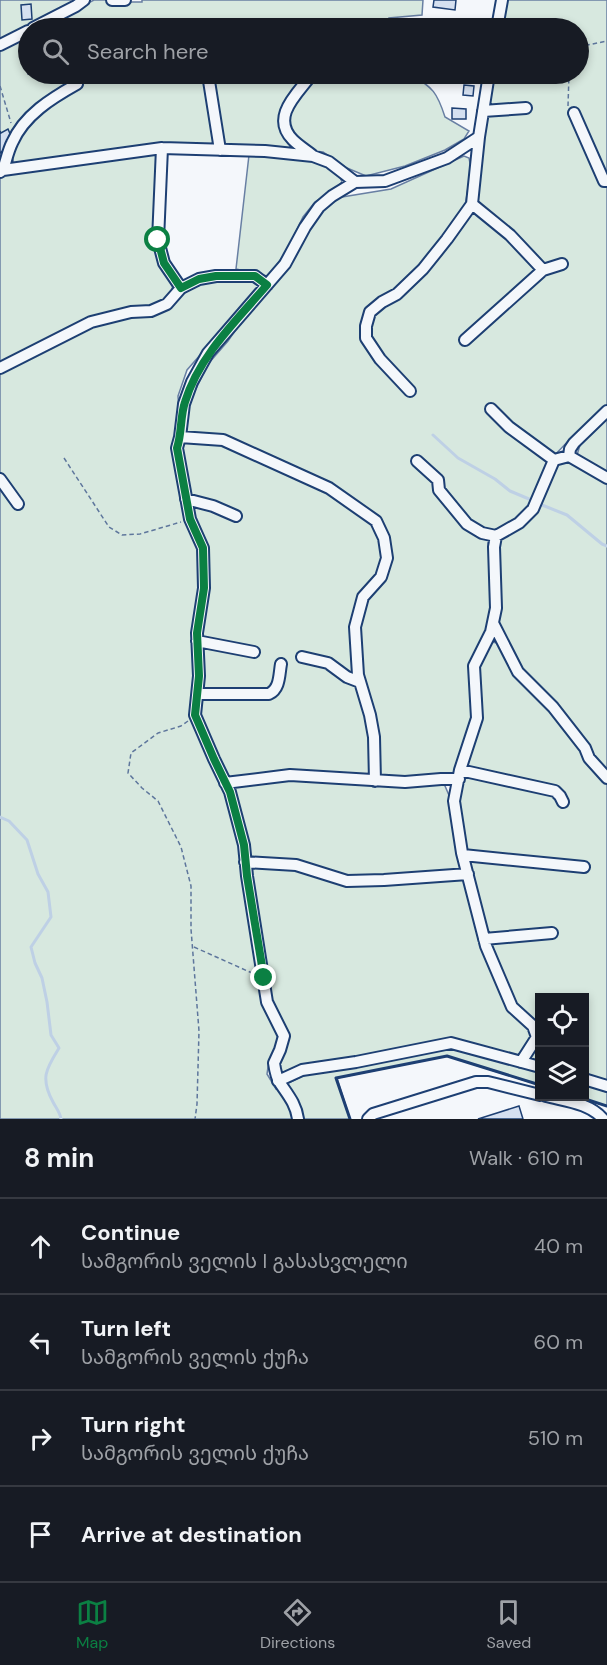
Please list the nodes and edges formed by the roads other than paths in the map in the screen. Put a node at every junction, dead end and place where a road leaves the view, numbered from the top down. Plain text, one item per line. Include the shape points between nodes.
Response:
1 (84, 0) edge
2 (112, 0) edge
3 (124, 0) edge
4 (502, 0) edge
5 (53, 18) edge
6 (499, 18) edge
7 (18, 36) edge
8 (0, 45) edge
9 (77, 84) dead end
10 (209, 84) edge
11 (304, 84) edge
12 (487, 84) edge
13 (525, 108) dead end
14 (483, 111) junction
15 (574, 113) road end
16 (479, 137) junction
17 (162, 148) junction
18 (220, 150) junction
19 (313, 156) junction
20 (2, 171) edge
21 (607, 181) edge
22 (355, 182) junction
23 (472, 204) junction
24 (562, 264) dead end
25 (543, 270) junction
26 (267, 285) junction
27 (181, 288) junction
28 (465, 340) dead end
29 (0, 368) edge
30 (410, 391) dead end
31 (491, 409) dead end
32 (607, 411) edge
33 (180, 437) junction
34 (568, 456) junction
35 (554, 460) junction
36 (417, 461) dead end
37 (607, 478) edge
38 (0, 479) edge
39 (186, 499) junction
40 (18, 504) dead end
41 (236, 516) dead end
42 (496, 536) junction
43 (493, 623) junction
44 (197, 641) junction
45 (254, 652) dead end
46 (302, 657) dead end
47 (281, 664) dead end
48 (360, 682) junction
49 (198, 694) junction
50 (459, 775) junction
51 (607, 778) edge
52 (375, 781) junction
53 (225, 783) junction
54 (563, 802) dead end
55 (463, 855) junction
56 (245, 862) junction
57 (584, 867) dead end
58 (468, 874) junction
59 (552, 933) dead end
60 (484, 939) junction
61 (521, 1062) junction
62 (535, 1066) edge
63 (278, 1080) junction
64 (589, 1080) edge
65 (607, 1086) edge
66 (535, 1094) edge
67 (565, 1101) edge
68 (298, 1119) edge
69 (368, 1119) edge
70 (603, 1119) edge

1 - 5 street
2 - 3 street
4 - 6 street
7 - 8 street
9 - 20 street via 27,120 12,141
10 - 18 street
11 - 19 street via 283,118 291,139
12 - 14 street
13 - 14 street
14 - 16 street
15 - 21 street
16 - 22 street via 447,158 385,181
16 - 23 street
17 - 18 street
17 - 20 street
17 - 27 street via 158,240 164,263
18 - 19 street
19 - 22 street via 329,162
22 - 26 street via 319,207 285,264
23 - 25 street via 510,235
23 - 30 street via 423,269 397,294 370,312 366,338
24 - 25 street
25 - 28 street
26 - 27 street via 255,276 216,276
26 - 33 street via 208,353 184,404
27 - 29 street via 159,308 91,322
31 - 35 street
32 - 34 street via 574,443
33 - 39 street via 177,448
33 - 48 street via 223,440 329,488 376,521 384,537 387,558 381,577 363,597 354,627
34 - 35 street
34 - 37 street
35 - 42 street via 532,509 519,524
36 - 42 street via 438,480 439,490 467,524
38 - 40 street
39 - 41 street
39 - 44 street via 203,548 204,588
42 - 43 street
43 - 50 street via 474,666 477,718
43 - 51 street via 518,672 553,707 585,748 588,758
44 - 45 street
44 - 49 street
46 - 48 street via 328,663
47 - 49 street via 277,687 268,694
48 - 52 street via 374,737
49 - 53 street via 195,715
50 - 52 street via 405,782
50 - 54 street via 555,791
50 - 55 street via 454,801
52 - 53 street via 290,775
53 - 56 street via 244,845
55 - 57 street
55 - 58 street
56 - 58 street via 296,865 347,880
56 - 63 street via 267,1002 284,1036 274,1063
58 - 60 street
59 - 60 street
60 - 61 street via 512,1007 533,1026 537,1037
61 - 62 street
61 - 63 street via 451,1042 302,1070
63 - 68 street via 290,1095
64 - 65 street
66 - 69 street via 476,1082 373,1114
67 - 70 street via 587,1107

